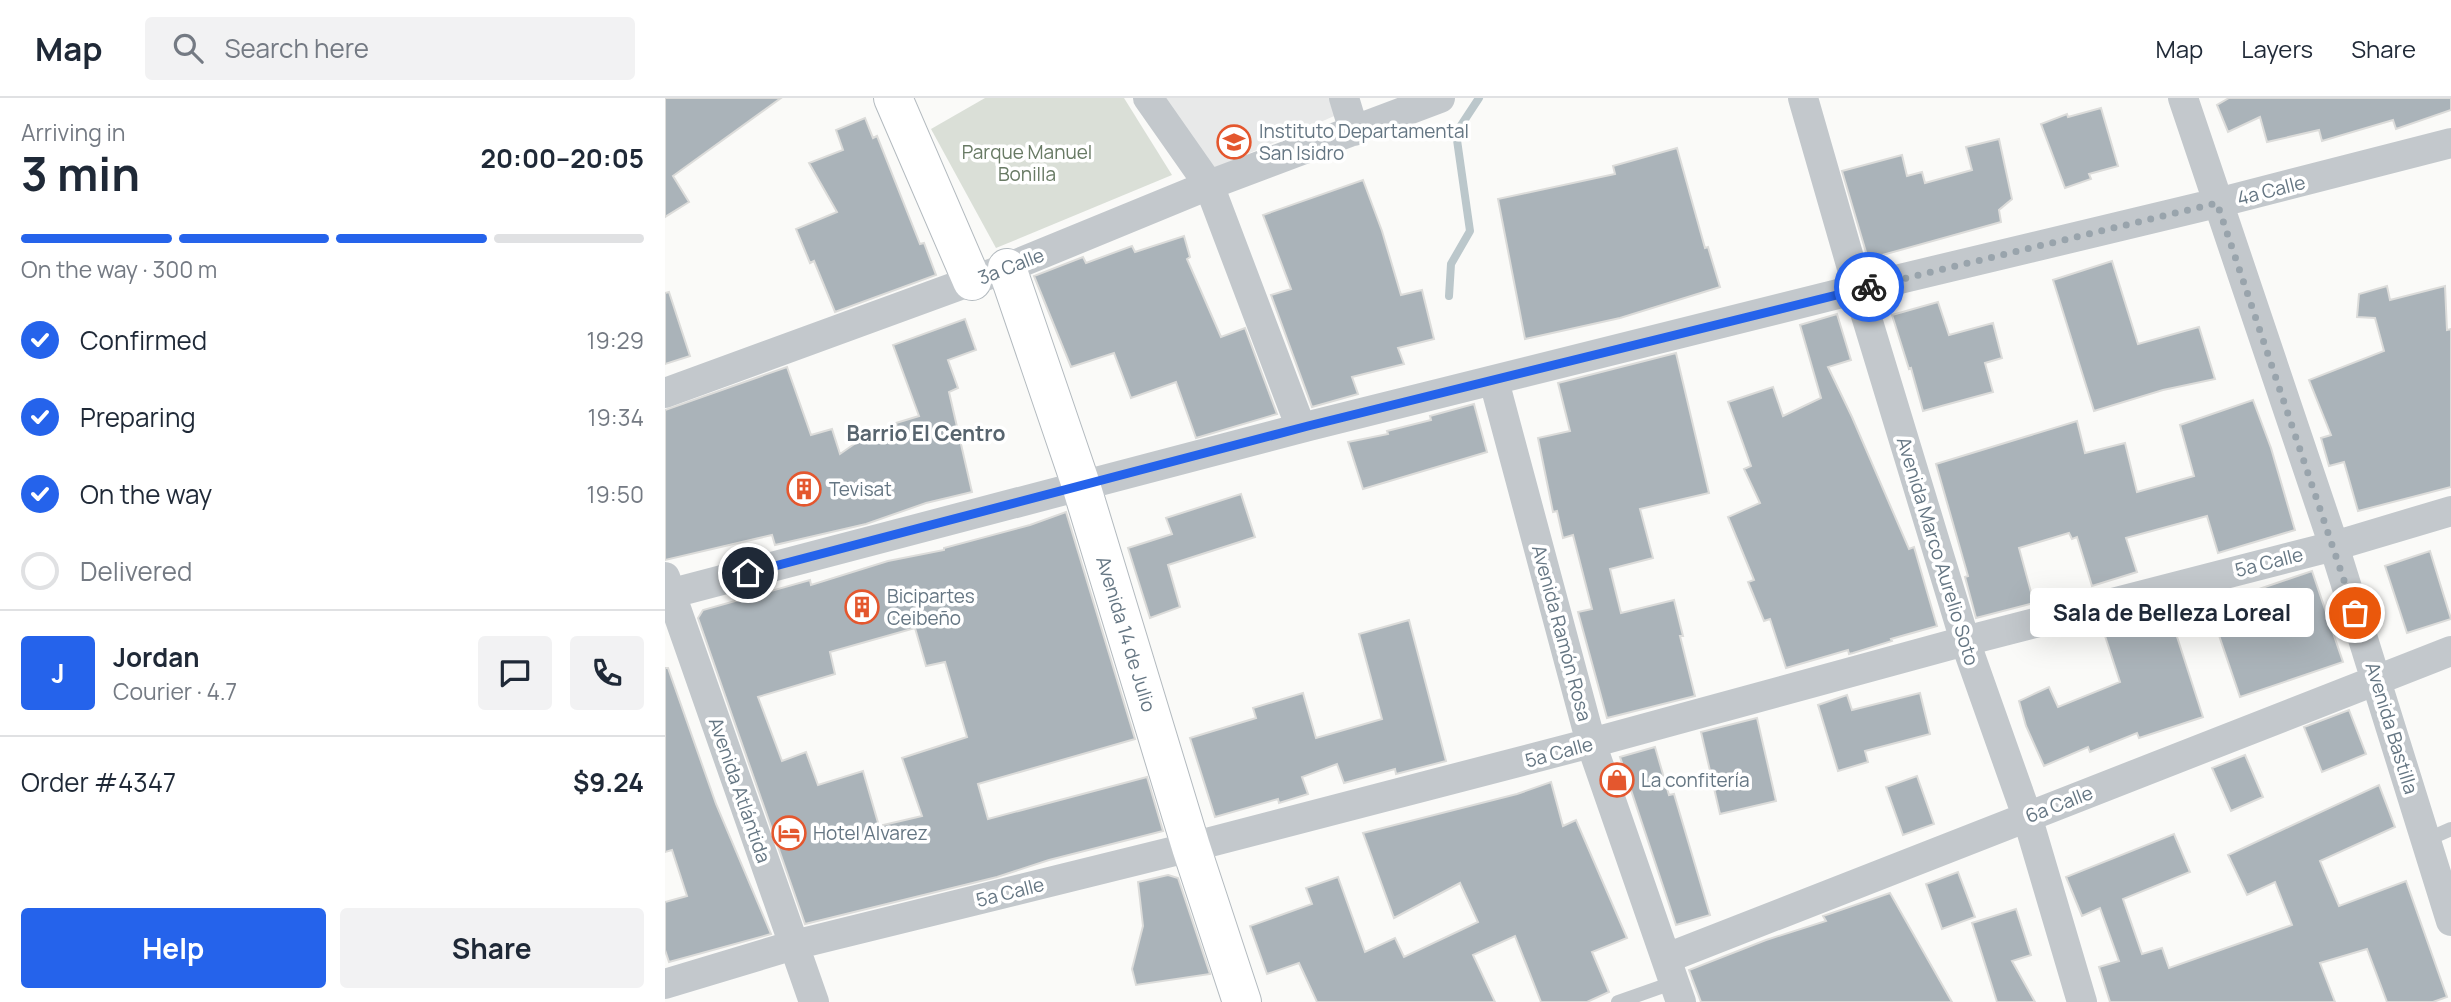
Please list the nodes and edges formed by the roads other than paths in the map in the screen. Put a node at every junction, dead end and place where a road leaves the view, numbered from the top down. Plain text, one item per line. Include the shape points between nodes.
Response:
1 (893, 98) edge
2 (1148, 98) edge
3 (1344, 98) edge
4 (1440, 98) edge
5 (1803, 98) edge
6 (2183, 98) edge
7 (1353, 131) junction
8 (2451, 143) edge
9 (1209, 185) junction
10 (2217, 203) junction
11 (1007, 268) junction
12 (972, 281) junction
13 (1858, 289) junction
14 (1493, 381) junction
15 (665, 393) edge
16 (1301, 428) junction
17 (1081, 485) junction
18 (2451, 511) edge
19 (2334, 546) junction
20 (667, 589) edge
21 (1965, 641) junction
22 (2451, 651) edge
23 (2377, 681) junction
24 (1591, 743) junction
25 (2027, 816) junction
26 (2439, 834) edge
27 (1191, 847) junction
28 (2451, 921) edge
29 (794, 945) junction
30 (1674, 981) edge
31 (665, 984) edge
32 (814, 1002) edge
33 (1242, 1002) edge
34 (1618, 1002) edge
35 (2082, 1002) edge

1 - 12 street
2 - 9 street
3 - 7 street
4 - 7 street, 3a Calle
5 - 13 street, Avenida Marco Aurelio Soto
6 - 10 street, Avenida Bastilla
7 - 9 street, 3a Calle
8 - 10 street, 4a Calle
9 - 11 street, 3a Calle
9 - 16 street
10 - 13 street, 4a Calle
10 - 19 street, Avenida Bastilla
11 - 12 street, 3a Calle
11 - 17 street, Avenida 14 de Julio
12 - 15 street, 3a Calle
13 - 14 street, 4a Calle
13 - 21 street, Avenida Marco Aurelio Soto
14 - 16 street, 4a Calle
14 - 24 street, Avenida Ramón Rosa
16 - 17 street, 4a Calle
17 - 20 street, 4a Calle
17 - 27 street, Avenida 14 de Julio
18 - 19 street, 5a Calle
19 - 21 street, 5a Calle
19 - 23 street, Avenida Bastilla
20 - 29 street, Avenida Atlántida
21 - 24 street, 5a Calle
21 - 25 street, Avenida Marco Aurelio Soto
22 - 23 street, 6a Calle
23 - 25 street, 6a Calle
23 - 26 street, Avenida Bastilla
24 - 27 street, 5a Calle
24 - 30 street, Avenida Ramón Rosa
25 - 30 street, 6a Calle
25 - 35 street, Avenida Marco Aurelio Soto
26 - 28 street, Avenida Bastilla
27 - 29 street, 5a Calle
27 - 33 street, Avenida 14 de Julio
29 - 31 street, 5a Calle
29 - 32 street, Avenida Atlántida
30 - 34 lane

